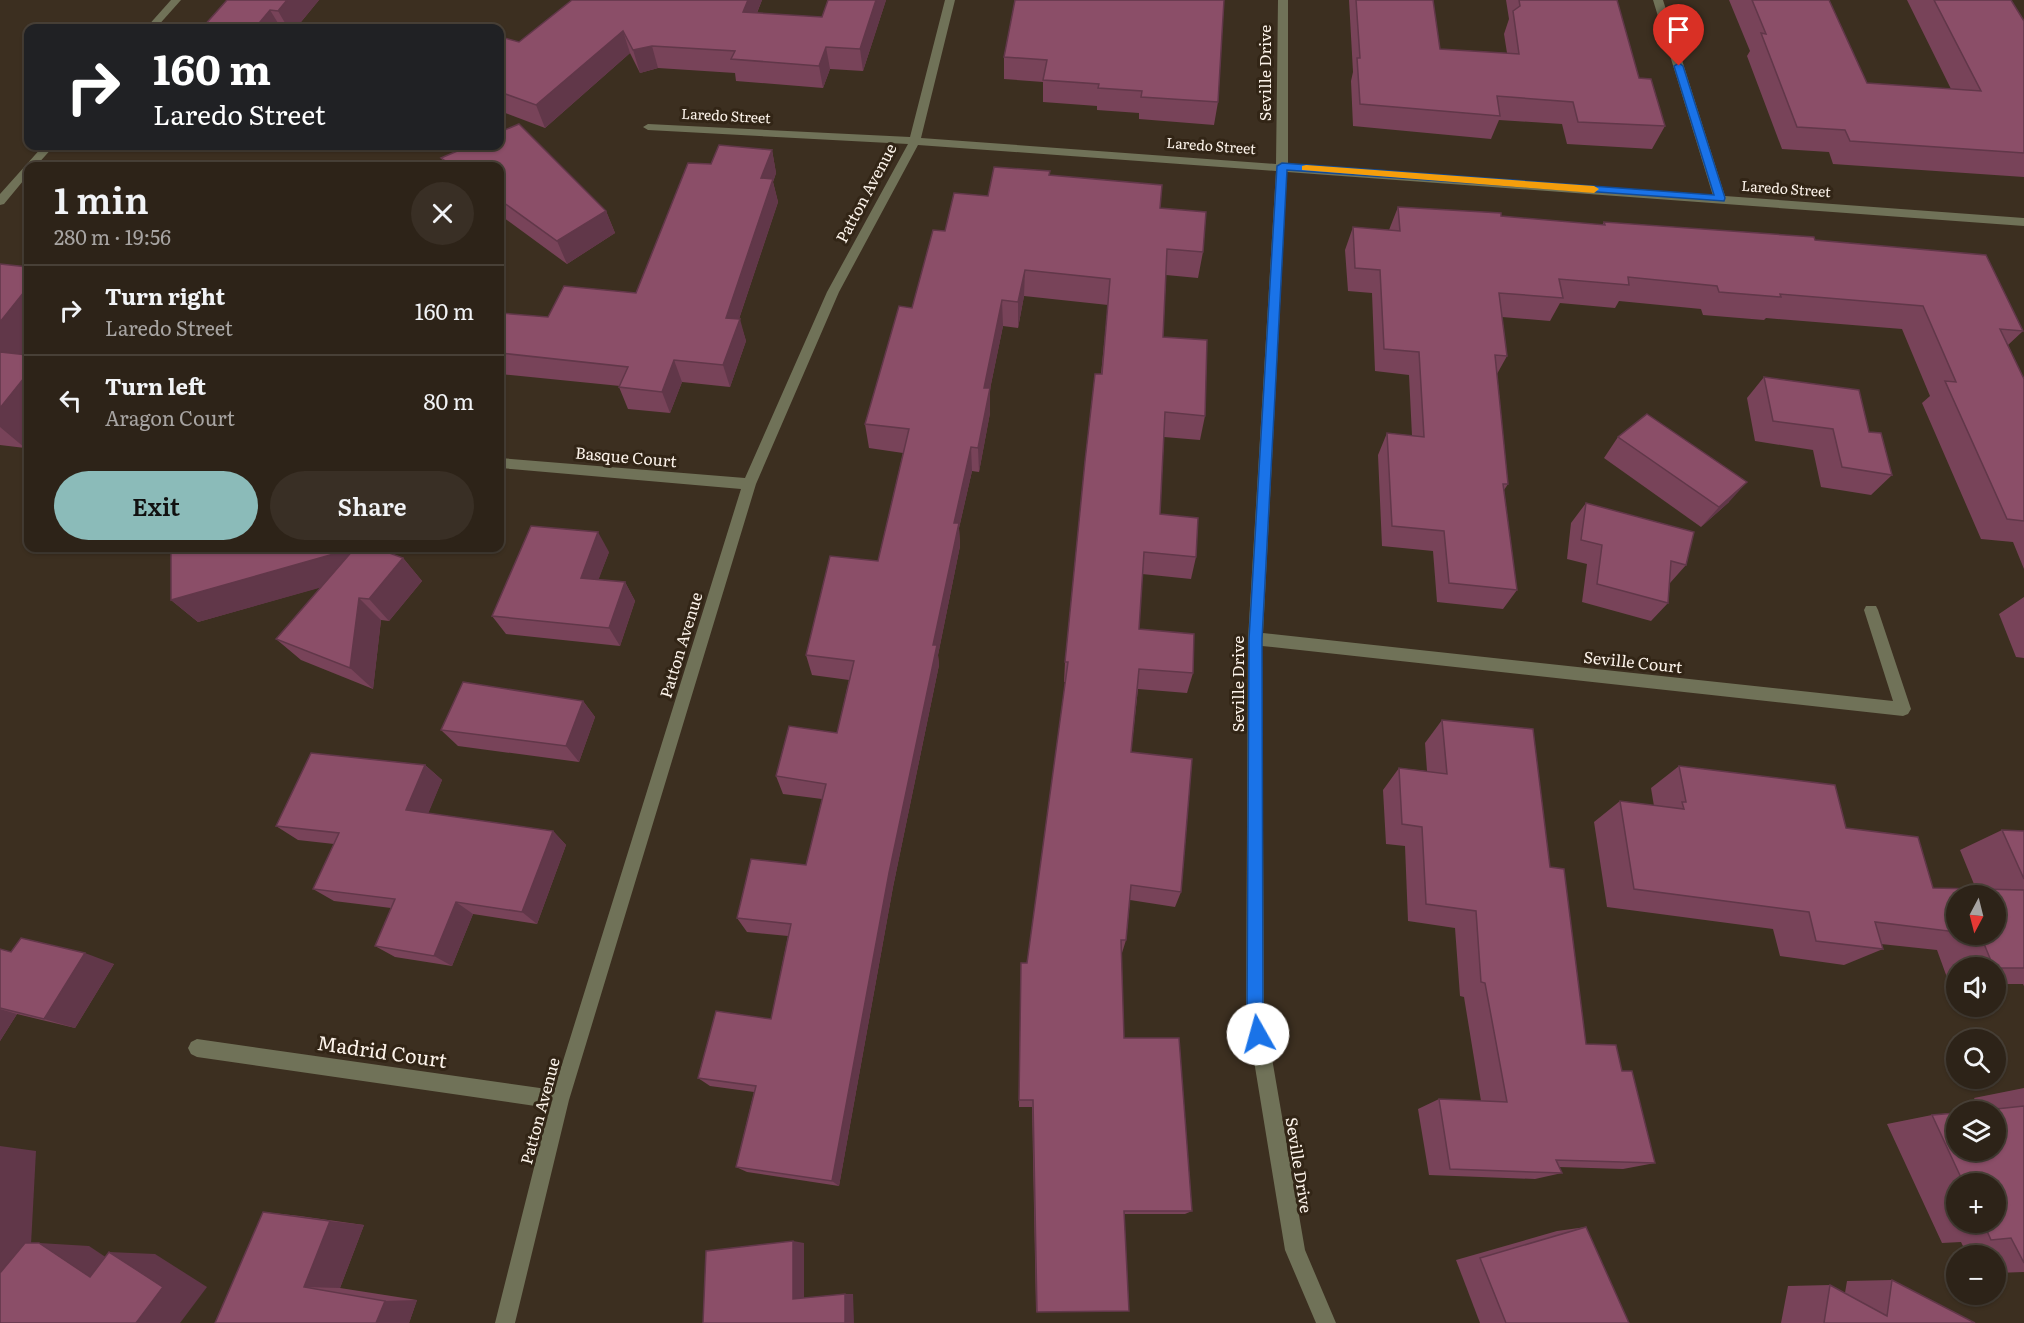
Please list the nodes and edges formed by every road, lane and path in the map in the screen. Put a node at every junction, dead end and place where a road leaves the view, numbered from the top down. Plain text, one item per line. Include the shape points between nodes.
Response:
1 (176, 0) edge
2 (950, 0) edge
3 (1283, 0) edge
4 (1658, 0) edge
5 (155, 24) edge
6 (648, 127) dead end
7 (915, 141) junction
8 (45, 150) edge
9 (34, 162) edge
10 (1282, 166) junction
11 (24, 173) edge
12 (1720, 198) junction
13 (0, 201) edge
14 (2024, 222) edge
15 (504, 463) edge
16 (749, 484) junction
17 (1871, 610) dead end
18 (1256, 639) junction
19 (197, 1048) dead end
20 (560, 1100) junction
21 (505, 1323) edge
22 (1326, 1323) edge

1 - 5 street
2 - 7 street, Patton Avenue
3 - 10 street, Seville Drive
4 - 12 street
6 - 7 street, Laredo Street
7 - 10 street, Laredo Street
7 - 16 street, Patton Avenue via 833,292
8 - 9 street
10 - 12 street, Laredo Street
10 - 18 street, Seville Drive
11 - 13 street
12 - 14 street, Laredo Street
15 - 16 street, Basque Court
16 - 20 street, Patton Avenue
17 - 18 street, Seville Court via 1903,709
18 - 22 street, Seville Drive via 1255,1012 1294,1250
19 - 20 street, Madrid Court
20 - 21 street, Patton Avenue

